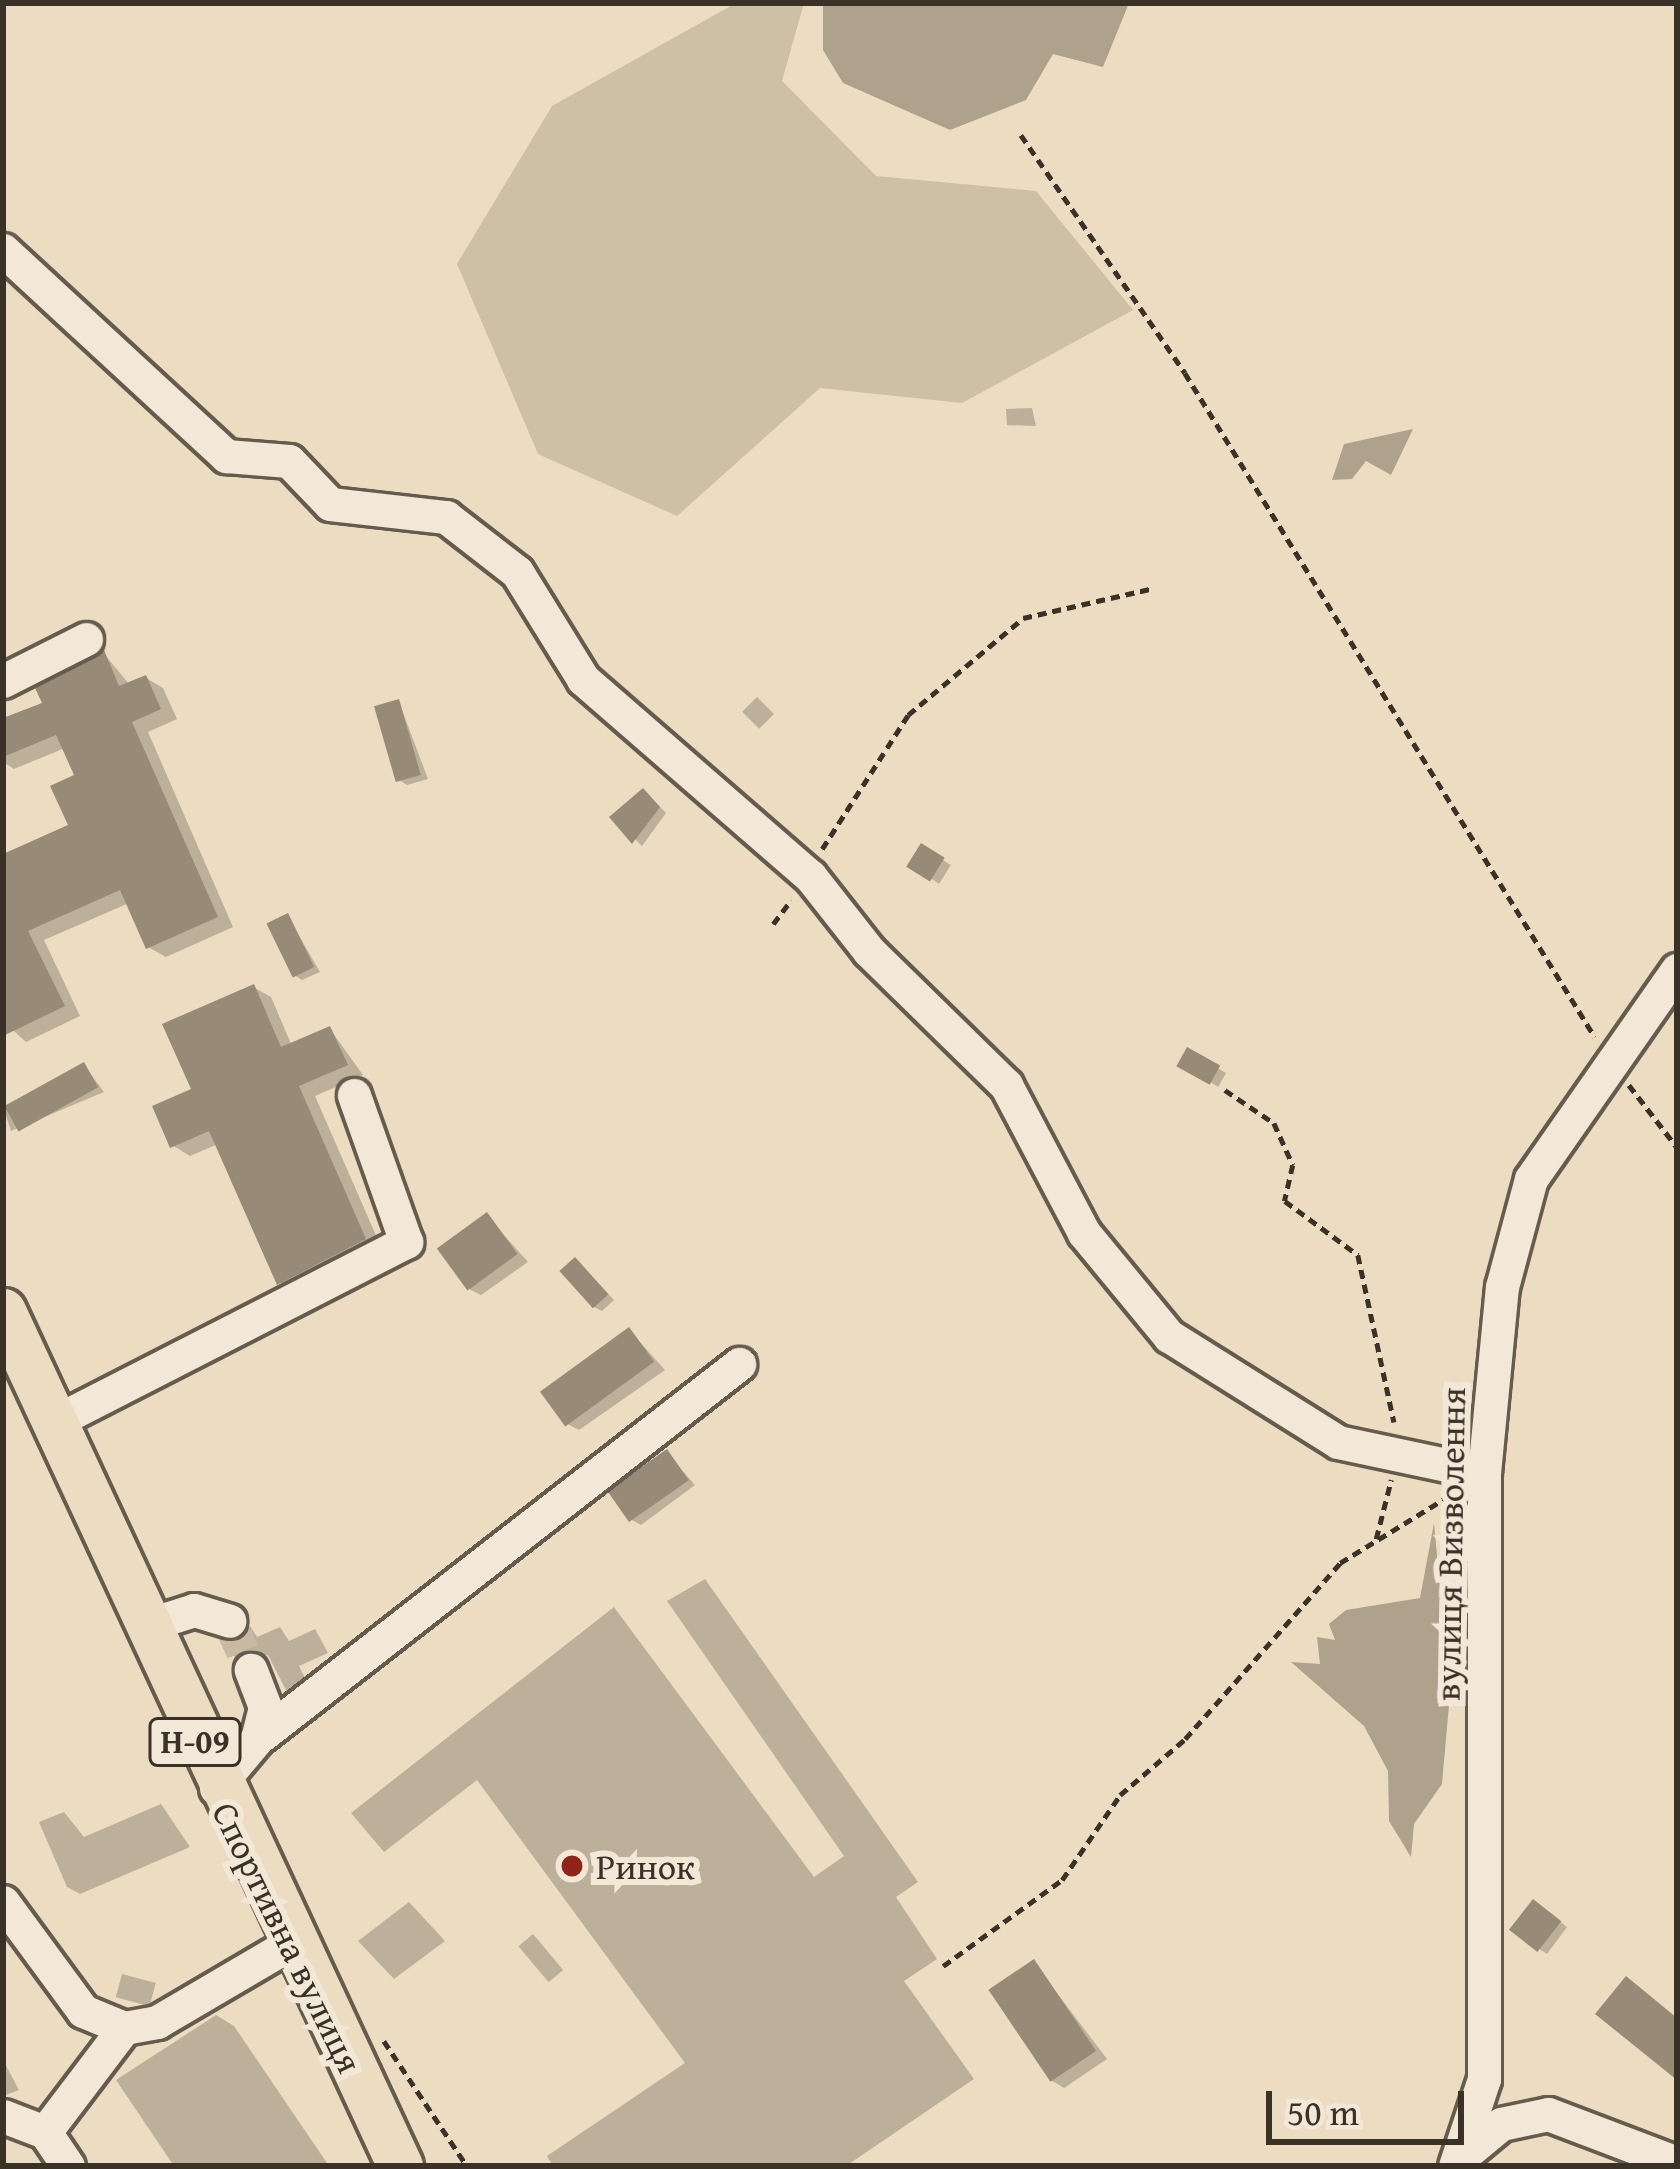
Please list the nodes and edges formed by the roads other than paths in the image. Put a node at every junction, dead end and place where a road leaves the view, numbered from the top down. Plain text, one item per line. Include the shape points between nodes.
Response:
1 (3, 250) edge
2 (86, 639) dead end
3 (3, 681) edge
4 (1677, 970) edge
5 (354, 1095) dead end
6 (3, 1312) edge
7 (739, 1364) dead end
8 (52, 1423) junction
9 (1484, 1473) junction
10 (229, 1621) dead end
11 (144, 1626) junction
12 (250, 1670) tunnel mouth
13 (257, 1739) junction
14 (216, 1788) junction
15 (3, 1902) edge
16 (290, 1944) junction
17 (124, 2028) junction
18 (3, 2116) edge
19 (45, 2132) junction
20 (1458, 2162) edge
21 (1677, 2163) edge
22 (68, 2166) edge
23 (400, 2166) edge

1 - 9 street via 226,457 289,461 330,504 446,518 500,558 583,679 810,875 868,951 1006,1085 1084,1233 1168,1336 1338,1442 1400,1449
2 - 3 street
4 - 9 street, вулиця Визволення via 1531,1179 1502,1287
5 - 8 street via 406,1241
6 - 8 main road, Спортивна вулиця / Н-09
7 - 13 street
8 - 11 main road, Спортивна вулиця / Н-09
9 - 20 street, вулиця Визволення via 1484,2079
10 - 11 street via 194,1610
11 - 14 main road, Спортивна вулиця / Н-09
12 - 13 street via 265,1707
13 - 14 street
14 - 16 main road, Спортивна вулиця / Н-09
15 - 17 street via 83,2012
16 - 17 street via 157,2023
16 - 23 main road, Спортивна вулиця / Н-09
17 - 19 street
18 - 19 street
19 - 22 street
20 - 21 street via 1501,2124 1548,2114

